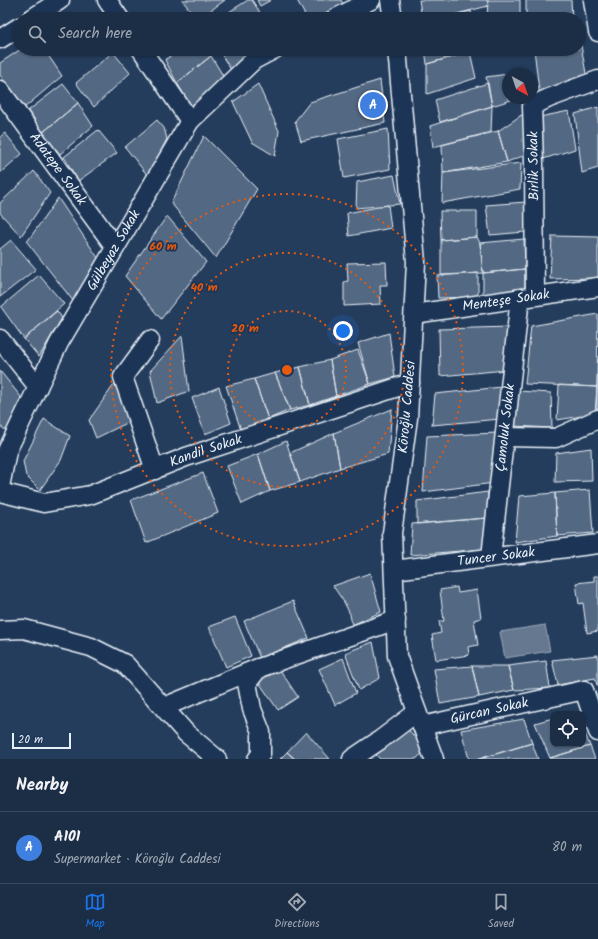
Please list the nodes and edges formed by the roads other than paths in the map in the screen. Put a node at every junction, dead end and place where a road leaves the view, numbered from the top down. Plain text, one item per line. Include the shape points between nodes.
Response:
1 (60, 0) edge
2 (107, 0) edge
3 (371, 0) edge
4 (390, 0) edge
5 (593, 0) edge
6 (41, 12) edge
7 (115, 12) edge
8 (348, 12) edge
9 (392, 12) edge
10 (12, 31) edge
11 (598, 32) edge
12 (0, 39) edge
13 (145, 56) edge
14 (262, 56) edge
15 (398, 56) edge
16 (598, 80) edge
17 (0, 90) edge
18 (190, 121) junction
19 (116, 247) junction
20 (598, 287) edge
21 (528, 297) junction
22 (414, 314) junction
23 (0, 339) edge
24 (150, 340) dead end
25 (410, 383) junction
26 (38, 387) junction
27 (598, 419) edge
28 (505, 437) junction
29 (155, 470) junction
30 (0, 487) edge
31 (0, 492) edge
32 (598, 544) edge
33 (491, 558) junction
34 (394, 570) junction
35 (396, 620) junction
36 (0, 630) edge
37 (259, 668) junction
38 (164, 707) junction
39 (420, 719) junction
40 (598, 732) edge
41 (217, 759) edge
42 (257, 759) edge
43 (352, 759) edge
44 (434, 759) edge

1 - 6 street
2 - 7 street
3 - 8 street
4 - 9 street
5 - 11 street
10 - 12 street
13 - 18 street
14 - 18 street, Gülbeyaz Sokak via 254,60
15 - 22 street, Köroğlu Caddesi via 416,262
16 - 21 street, Birlik Sokak via 532,106 534,163
17 - 19 street, Adatepe Sokak
18 - 19 street, Gülbeyaz Sokak
19 - 26 street, Gülbeyaz Sokak via 58,343
20 - 21 street, Menteşe Sokak
21 - 22 street, Menteşe Sokak
21 - 28 street, Çamoluk Sokak
22 - 25 street, Köroğlu Caddesi
23 - 26 street
24 - 29 street via 123,377
25 - 29 street, Kandil Sokak via 186,457
25 - 34 street, Köroğlu Caddesi via 408,418 392,533
26 - 30 street, Gülbeyaz Sokak via 7,451
27 - 28 street via 556,438
28 - 33 street, Çamoluk Sokak
29 - 31 street, Kandil Sokak via 90,495 44,503
32 - 33 street, Tuncer Sokak
33 - 34 street, Tuncer Sokak
34 - 35 street, Köroğlu Caddesi
35 - 37 street
35 - 39 street, Köroğlu Caddesi via 397,656
36 - 38 street via 24,629 92,647 125,664
37 - 38 street
37 - 42 street via 247,683 252,710 261,732 261,754
38 - 41 street via 186,733
39 - 40 street, Gürcan Sokak via 584,690
39 - 43 street via 380,740
39 - 44 street, Köroğlu Caddesi

